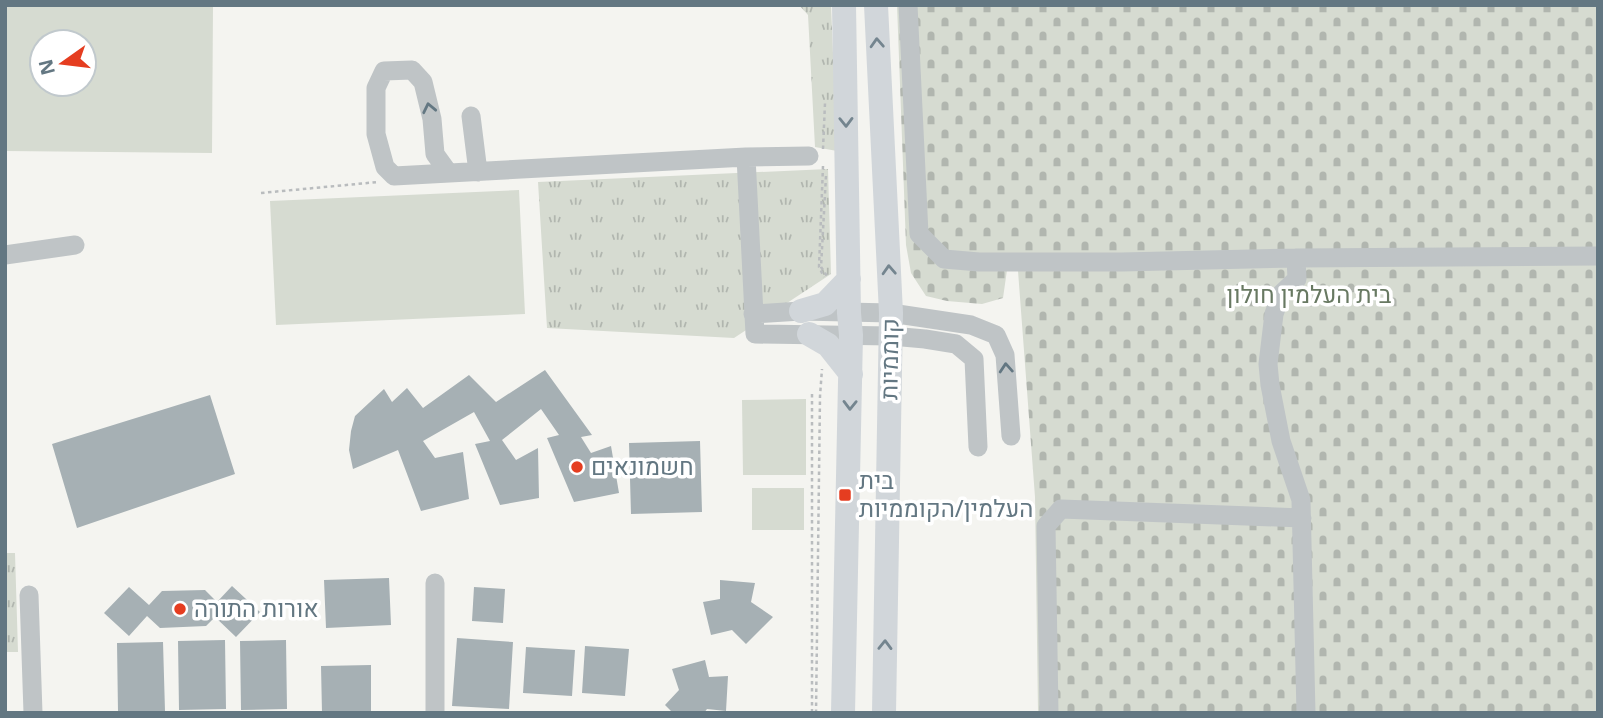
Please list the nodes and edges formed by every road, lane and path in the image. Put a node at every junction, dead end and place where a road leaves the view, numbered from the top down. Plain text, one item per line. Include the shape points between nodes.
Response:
1 (844, 5) edge
2 (876, 5) edge
3 (908, 5) edge
4 (471, 116) dead end
5 (809, 156) dead end
6 (746, 157) junction
7 (448, 172) junction
8 (478, 172) junction
9 (394, 176) junction
10 (261, 193) dead end
11 (75, 245) dead end
12 (5, 255) edge
13 (1598, 256) edge
14 (1296, 258) junction
15 (849, 279) junction
16 (805, 322) junction
17 (850, 324) junction
18 (891, 324) junction
19 (823, 362) dead end
20 (850, 374) junction
21 (812, 394) dead end
22 (1011, 436) dead end
23 (978, 447) dead end
24 (1302, 518) junction
25 (435, 583) dead end
26 (29, 595) dead end
27 (33, 713) edge
28 (435, 713) edge
29 (814, 713) edge
30 (843, 713) edge
31 (884, 713) edge
32 (1049, 713) edge
33 (1306, 713) edge

1 -> 15 main road, קוממיות
18 -> 2 main road, קוממיות
3 - 14 street via 919,234 944,260
4 - 8 street
5 - 6 street
6 - 8 street
6 - 16 street via 754,324
7 - 8 street
7 - 9 street
7 -> 9 street via 435,154 424,82 412,70 381,68 376,134 385,167
9 - 10 path via 375,183
11 - 12 street
13 - 14 street
14 - 24 street via 1297,279 1281,294 1274,314 1268,364 1281,442 1301,500
15 - 16 main road
15 - 17 main road, קוממיות
16 - 17 street
16 - 20 main road
17 - 18 street
17 - 20 main road, קוממיות
22 -> 18 street via 1005,355 996,335 971,325 921,316
18 - 23 street via 956,344 974,359
31 -> 18 main road, קוממיות
19 - 29 path
20 -> 30 main road, קוממיות
21 - 29 path
24 - 32 street via 1060,509 1046,526
24 - 33 street
25 - 28 street
26 - 27 street

